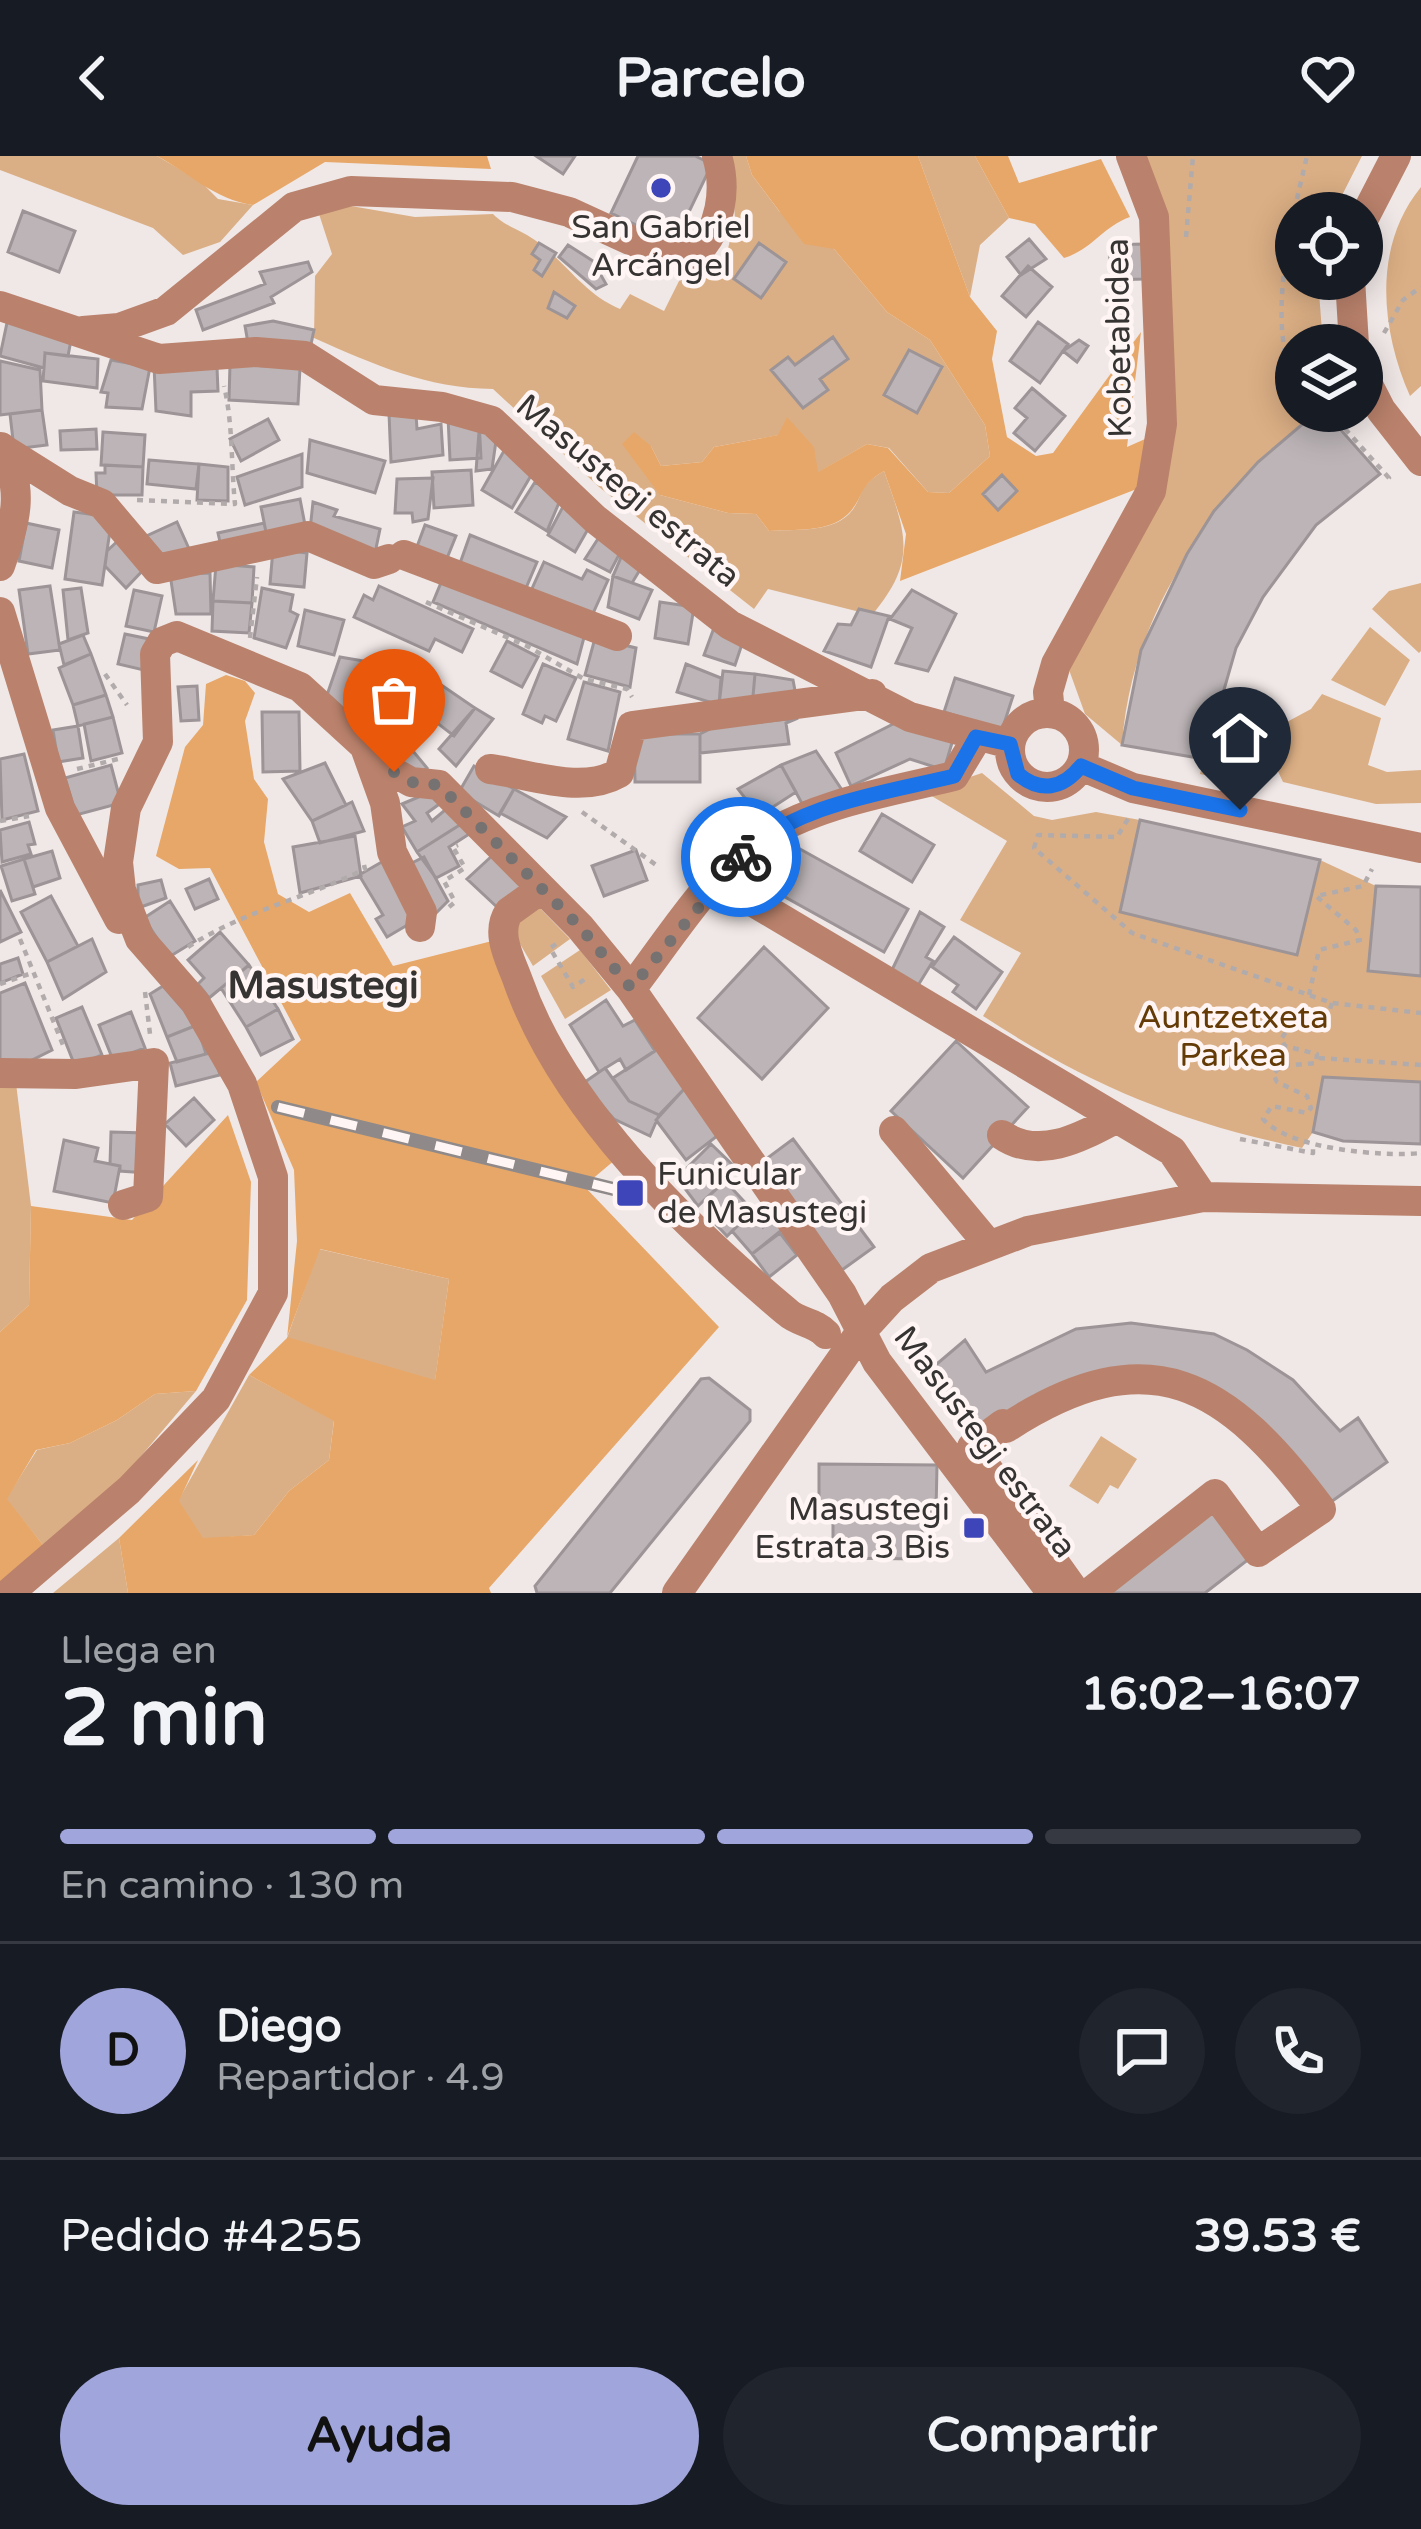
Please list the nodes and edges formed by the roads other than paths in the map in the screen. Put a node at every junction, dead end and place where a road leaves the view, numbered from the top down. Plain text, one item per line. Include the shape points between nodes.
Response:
1 (717, 156) edge
2 (1131, 156) edge
3 (1396, 156) edge
4 (1377, 192) edge
5 (0, 306) edge
6 (71, 333) junction
7 (1383, 413) edge
8 (2, 447) edge
9 (1421, 461) edge
10 (0, 566) edge
11 (0, 612) edge
12 (617, 636) dead end
13 (872, 694) junction
14 (1050, 713) junction
15 (976, 737) junction
16 (365, 744) junction
17 (1010, 744) junction
18 (1081, 766) junction
19 (490, 769) dead end
20 (1421, 848) edge
21 (718, 881) junction
22 (541, 889) junction
23 (420, 927) dead end
24 (140, 939) junction
25 (631, 988) junction
26 (0, 1073) edge
27 (1117, 1118) junction
28 (893, 1131) dead end
29 (1002, 1135) dead end
30 (1203, 1197) junction
31 (1421, 1201) edge
32 (123, 1204) dead end
33 (989, 1245) junction
34 (860, 1333) junction
35 (826, 1334) dead end
36 (9, 1593) edge
37 (677, 1593) edge
38 (1052, 1593) edge
39 (1076, 1593) edge
40 (1089, 1593) edge

1 - 6 street via 717,220 695,254 654,251 569,212 512,197 351,191 294,207 166,311
2 - 14 street, Kobetabidea via 1154,217 1162,424 1150,491 1056,664
3 - 4 street
5 - 6 street, Masustegi estrata
6 - 13 street, Masustegi estrata via 159,359 304,356 374,400 492,421 595,519 730,625
7 - 9 street
8 - 10 street via 16,476 18,515
8 - 12 street via 102,504 157,569 308,536 374,564 396,557
11 - 24 street via 48,777 88,869
13 - 15 street, Masustegi estrata via 910,717
13 - 19 street via 632,726 619,773 606,781 573,784
14 - 17 street via 1027,718
14 - 18 street via 1078,731
15 - 17 street, Masustegi estrata
15 - 21 street via 954,776 819,813 757,841
16 - 22 street, Masustegi estrata via 411,782 439,785
16 - 23 street via 392,852 422,912
16 - 24 street, Masustegi estrata via 313,696 176,636 162,642 155,654 158,742 126,808 118,862
17 - 18 street via 1018,774 1040,787 1064,783
18 - 20 street via 1133,788
21 - 25 street
21 - 27 street
22 - 25 street, Masustegi estrata
22 - 35 street via 509,912 502,936 582,1103 753,1281 793,1318
24 - 36 street, Masustegi estrata via 153,972 195,1002 229,1054 273,1177 273,1293 216,1399 129,1490
25 - 34 street, Masustegi estrata via 842,1294
26 - 32 street via 154,1064 148,1197
27 - 29 street via 1069,1143 1037,1146
27 - 30 street via 1172,1151
28 - 33 street
30 - 31 street
30 - 33 street
33 - 34 street via 931,1268
34 - 37 street, Masustegi estrata
34 - 38 street, Masustegi estrata
39 - 40 street via 972,1447 1069,1392 1135,1379 1202,1392 1263,1435 1321,1509 1258,1552 1215,1494

